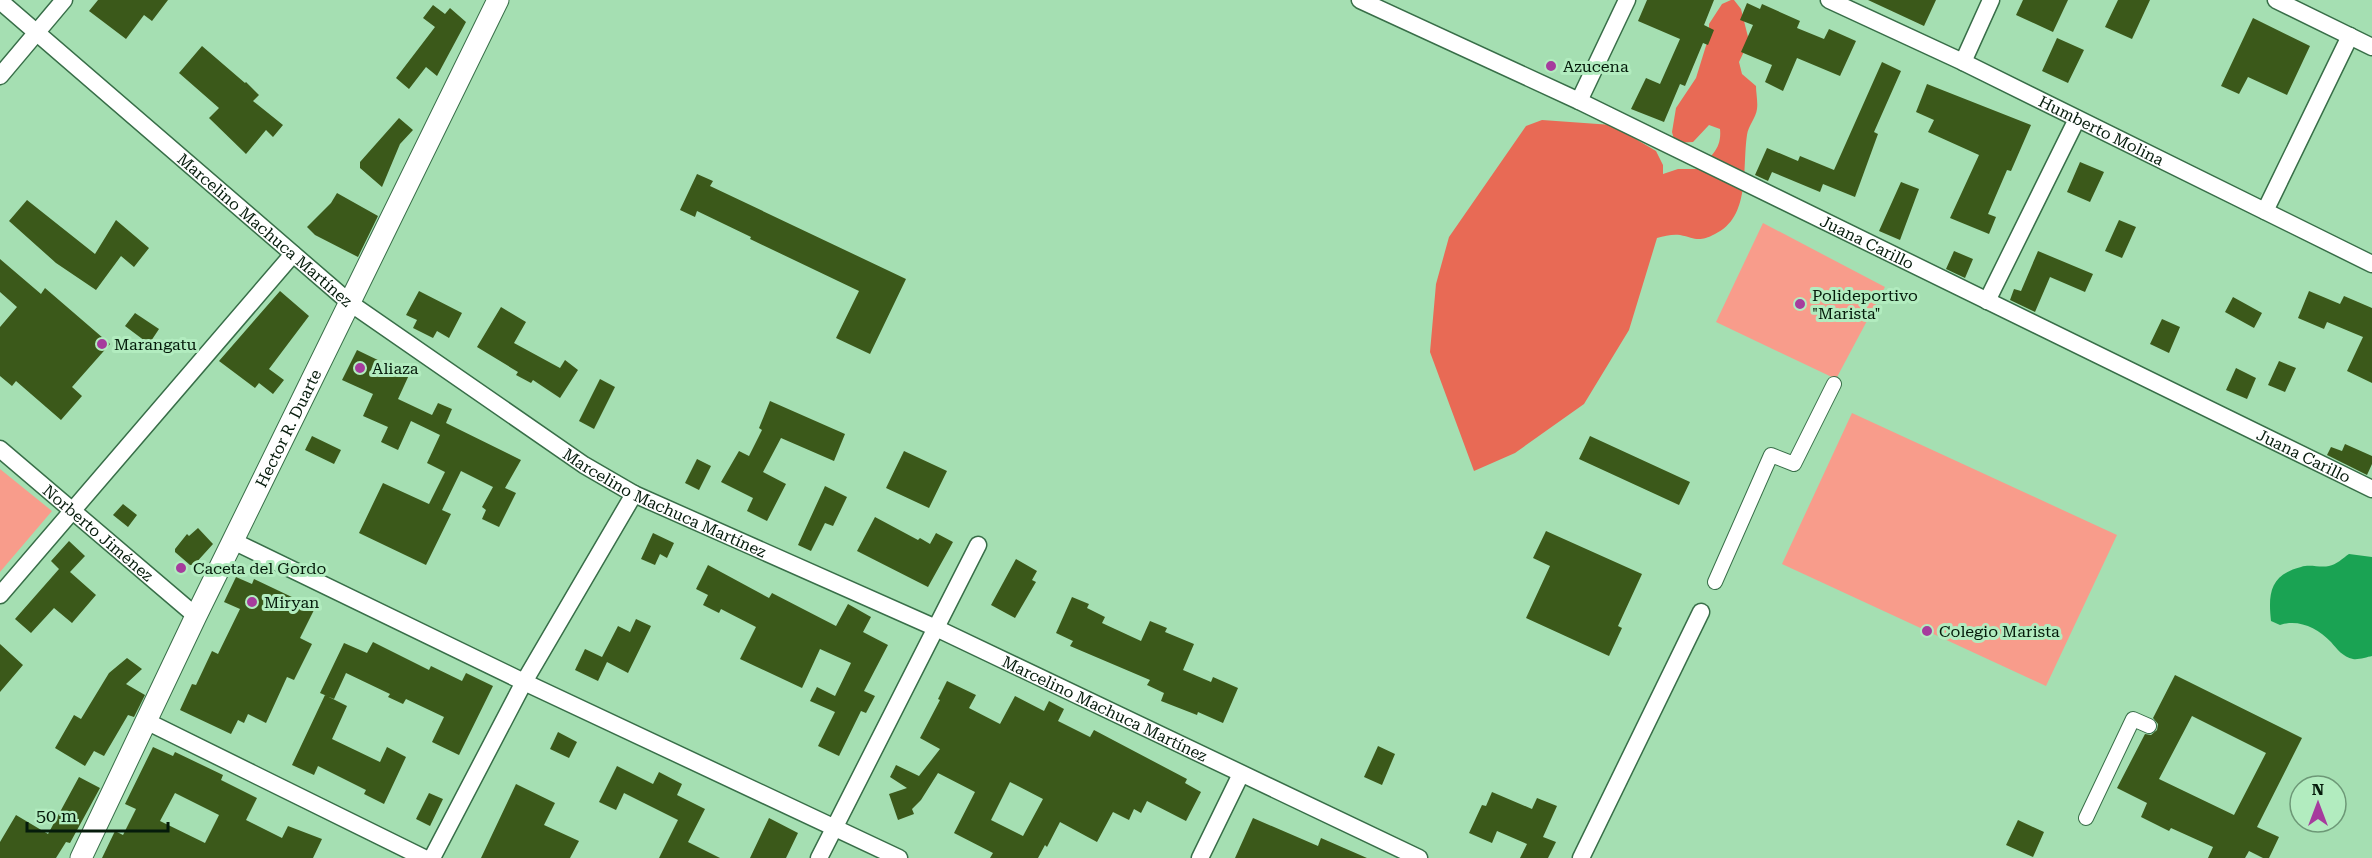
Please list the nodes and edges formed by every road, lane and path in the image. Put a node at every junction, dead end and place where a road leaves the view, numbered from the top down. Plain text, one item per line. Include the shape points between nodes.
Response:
1 (64, 0) edge
2 (498, 0) edge
3 (1360, 0) edge
4 (1627, 0) edge
5 (1829, 0) edge
6 (1991, 0) edge
7 (2276, 0) edge
8 (0, 1) edge
9 (37, 32) junction
10 (2350, 36) junction
11 (2372, 47) edge
12 (1963, 62) junction
13 (0, 76) edge
14 (1579, 101) junction
15 (2078, 118) junction
16 (2265, 211) junction
17 (293, 254) junction
18 (2372, 264) edge
19 (1987, 301) junction
20 (350, 303) junction
21 (1834, 384) dead end
22 (0, 449) edge
23 (2372, 489) edge
24 (634, 494) junction
25 (73, 511) junction
26 (233, 541) junction
27 (978, 545) dead end
28 (1715, 582) dead end
29 (0, 595) edge
30 (1701, 612) dead end
31 (196, 616) junction
32 (936, 628) junction
33 (524, 682) junction
34 (146, 721) junction
35 (2149, 726) dead end
36 (1241, 774) junction
37 (2086, 818) dead end
38 (834, 828) junction
39 (81, 858) edge
40 (424, 858) edge
41 (432, 858) edge
42 (819, 858) edge
43 (899, 858) edge
44 (1200, 858) edge
45 (1419, 858) edge
46 (1581, 858) edge

1 - 9 street
2 - 20 street, Hector R. Duarte
3 - 14 street, Juana Carillo
4 - 14 street
5 - 12 street, Humberto Molina
6 - 12 street
7 - 10 street
8 - 9 street, Marcelino Machuca Martínez
9 - 13 street
9 - 17 street, Marcelino Machuca Martínez
10 - 11 street
10 - 16 street
12 - 15 street, Humberto Molina
14 - 19 street, Juana Carillo
15 - 16 street, Humberto Molina
15 - 19 street
16 - 18 street, Humberto Molina
17 - 20 street, Marcelino Machuca Martínez
17 - 25 street
19 - 23 street, Juana Carillo
20 - 24 street, Marcelino Machuca Martínez via 584,465
20 - 26 street, Hector R. Duarte
21 - 28 street via 1794,464 1770,455
22 - 25 street, Norberto Jiménez
24 - 32 street, Marcelino Machuca Martínez
24 - 33 street
25 - 29 street
25 - 31 street, Norberto Jiménez
26 - 31 street, Hector R. Duarte
26 - 33 street
27 - 32 street
30 - 46 street
31 - 34 street, Hector R. Duarte
32 - 36 street, Marcelino Machuca Martínez
32 - 38 street
33 - 38 street
33 - 41 street
34 - 39 street, Hector R. Duarte
34 - 40 street
35 - 37 street via 2133,719
36 - 44 street
36 - 45 street, Marcelino Machuca Martínez
38 - 42 street
38 - 43 street

